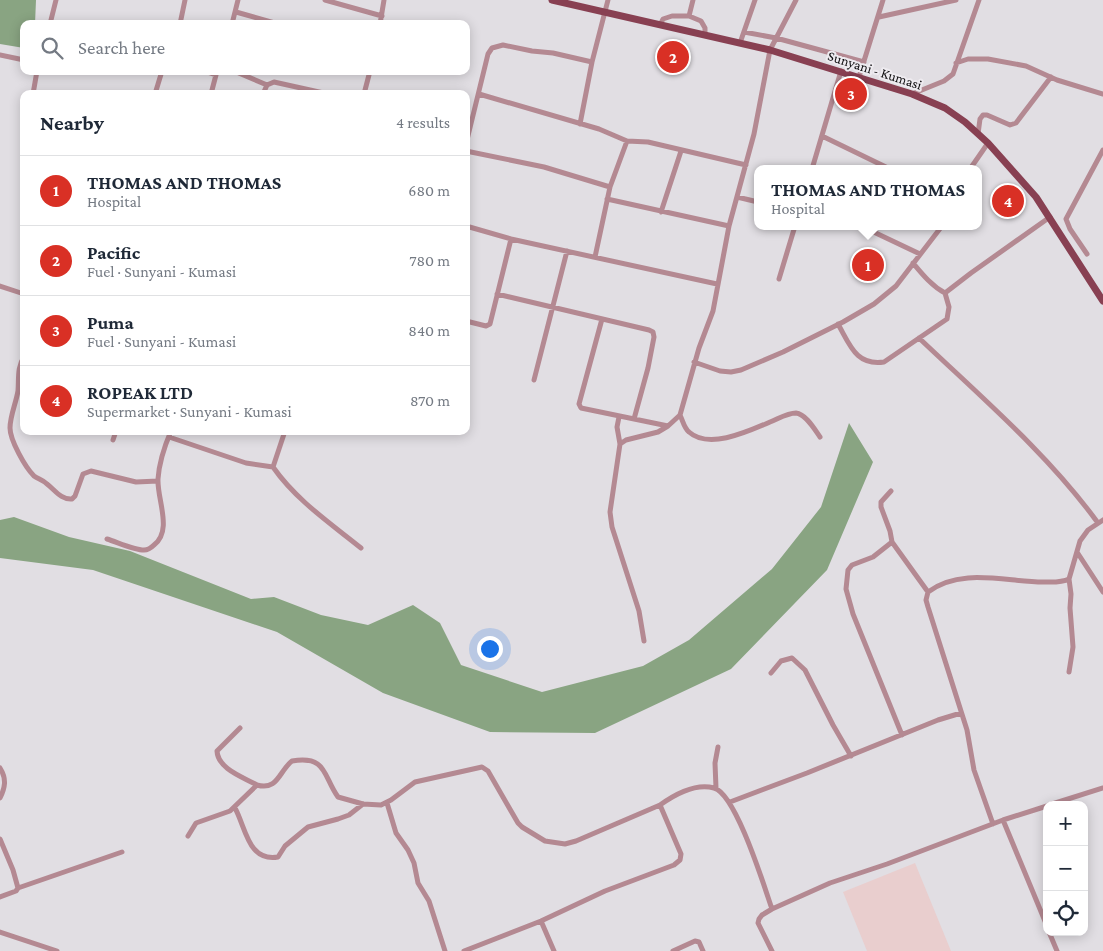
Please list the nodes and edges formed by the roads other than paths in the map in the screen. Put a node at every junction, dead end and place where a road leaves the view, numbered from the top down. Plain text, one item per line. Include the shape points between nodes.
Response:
1 (56, 0) edge
2 (185, 0) edge
3 (238, 0) edge
4 (325, 0) edge
5 (384, 0) edge
6 (552, 0) edge
7 (606, 0) edge
8 (693, 0) edge
9 (756, 0) edge
10 (796, 0) edge
11 (883, 0) edge
12 (956, 0) edge
13 (979, 0) edge
14 (236, 12) junction
15 (605, 12) junction
16 (382, 16) junction
17 (689, 16) junction
18 (879, 17) junction
19 (51, 20) edge
20 (181, 20) edge
21 (233, 20) edge
22 (264, 20) edge
23 (381, 20) edge
24 (660, 25) junction
25 (744, 32) junction
26 (705, 35) junction
27 (776, 38) junction
28 (740, 43) junction
29 (770, 50) junction
30 (0, 55) edge
31 (20, 59) edge
32 (592, 62) junction
33 (864, 62) junction
34 (956, 63) junction
35 (841, 71) junction
36 (36, 75) edge
37 (161, 75) edge
38 (216, 75) edge
39 (243, 75) edge
40 (369, 75) edge
41 (859, 77) junction
42 (1051, 77) junction
43 (267, 85) junction
44 (34, 90) edge
45 (156, 90) edge
46 (212, 90) edge
47 (265, 90) edge
48 (310, 90) edge
49 (365, 90) edge
50 (1103, 92) edge
51 (479, 94) junction
52 (912, 94) junction
53 (580, 124) junction
54 (470, 129) edge
55 (978, 134) junction
56 (822, 136) junction
57 (627, 141) junction
58 (988, 143) junction
59 (1103, 150) edge
60 (681, 151) junction
61 (470, 152) edge
62 (746, 165) junction
63 (813, 165) edge
64 (882, 165) edge
65 (973, 165) edge
66 (610, 187) junction
67 (737, 197) junction
68 (607, 199) junction
69 (754, 201) edge
70 (661, 212) junction
71 (1050, 217) junction
72 (729, 226) junction
73 (470, 227) edge
74 (794, 230) edge
75 (869, 230) edge
76 (939, 230) edge
77 (511, 239) junction
78 (567, 251) junction
79 (920, 254) junction
80 (1087, 254) dead end
81 (594, 257) junction
82 (913, 263) junction
83 (779, 280) dead end
84 (717, 284) junction
85 (0, 286) edge
86 (20, 293) edge
87 (946, 293) junction
88 (497, 294) junction
89 (1103, 301) edge
90 (553, 306) junction
91 (602, 319) junction
92 (470, 322) edge
93 (838, 324) junction
94 (919, 338) junction
95 (694, 362) junction
96 (20, 370) edge
97 (534, 380) dead end
98 (680, 415) junction
99 (619, 417) junction
100 (634, 419) junction
101 (668, 426) junction
102 (114, 435) edge
103 (284, 435) edge
104 (169, 437) joint
105 (820, 437) dead end
106 (112, 440) dead end
107 (620, 444) junction
108 (273, 467) junction
109 (158, 481) junction
110 (891, 491) dead end
111 (1101, 522) edge
112 (107, 539) dead end
113 (892, 542) junction
114 (361, 548) dead end
115 (1077, 552) junction
116 (1069, 579) junction
117 (928, 592) junction
118 (1103, 592) edge
119 (644, 641) dead end
120 (1069, 672) dead end
121 (771, 673) dead end
122 (961, 713) junction
123 (240, 728) dead end
124 (902, 735) junction
125 (718, 747) dead end
126 (851, 756) junction
127 (0, 768) edge
128 (257, 785) junction
129 (716, 788) junction
130 (1103, 788) edge
131 (0, 798) edge
132 (1061, 801) edge
133 (730, 802) junction
134 (387, 803) junction
135 (363, 804) junction
136 (660, 805) junction
137 (1043, 807) edge
138 (235, 808) junction
139 (1003, 820) junction
140 (993, 824) junction
141 (188, 836) dead end
142 (0, 839) edge
143 (122, 852) dead end
144 (18, 888) junction
145 (0, 897) edge
146 (772, 909) junction
147 (1043, 916) edge
148 (541, 921) junction
149 (0, 932) edge
150 (1051, 936) edge
151 (57, 951) edge
152 (445, 951) edge
153 (464, 951) edge
154 (554, 951) edge
155 (673, 951) edge
156 (703, 951) edge
157 (772, 951) edge
158 (1057, 951) edge

1 - 19 street
2 - 20 street
3 - 14 street
4 - 16 street
5 - 16 street
6 - 15 main road, Sunyani - Kumasi
7 - 15 street
8 - 17 street
9 - 25 street
10 - 27 street
11 - 18 street
12 - 18 street
13 - 34 street
14 - 21 street
14 - 22 street
15 - 24 main road, Sunyani - Kumasi
15 - 32 street
16 - 23 street
17 - 24 street via 672,16 663,19
17 - 26 street via 701,20
18 - 33 street
24 - 26 main road, Sunyani - Kumasi
25 - 27 street
25 - 28 street
26 - 28 main road, Sunyani - Kumasi
27 - 29 street
27 - 33 street
28 - 29 main road, Sunyani - Kumasi
29 - 35 main road, Sunyani - Kumasi
29 - 62 street
30 - 31 street
32 - 51 street via 497,45 488,54
32 - 53 street
33 - 41 street
34 - 42 street via 988,59 1026,66
34 - 52 street via 950,78
35 - 41 main road, Sunyani - Kumasi
35 - 56 street
36 - 44 street
37 - 45 street
38 - 46 street
39 - 43 street
40 - 49 street
41 - 52 main road, Sunyani - Kumasi
42 - 50 street
42 - 55 street via 1016,123 1010,125 983,115
43 - 47 street
43 - 48 street via 274,82
51 - 53 street
51 - 54 street
52 - 55 main road, Sunyani - Kumasi via 945,108
53 - 57 street via 599,128
55 - 58 main road, Sunyani - Kumasi
56 - 63 street
56 - 64 street
57 - 60 street via 648,142
57 - 66 street
58 - 65 street
58 - 71 main road, Sunyani - Kumasi
59 - 80 street via 1066,219
60 - 62 street
60 - 70 street
61 - 66 street via 544,167
62 - 67 street
66 - 68 street
67 - 69 street
67 - 72 street
68 - 70 street
68 - 81 street
70 - 72 street
71 - 87 street
71 - 89 main road, Sunyani - Kumasi
72 - 84 street
73 - 77 street
74 - 83 street
75 - 79 street
76 - 79 street
77 - 78 street
77 - 88 street
78 - 81 street
78 - 90 street
79 - 82 street
81 - 84 street
82 - 87 street via 932,285
82 - 93 street via 896,286 874,304
84 - 95 street via 713,311
85 - 86 street
87 - 94 street via 947,319
88 - 90 street
88 - 92 street via 488,326
90 - 91 street
90 - 97 street
91 - 99 street via 580,404 581,408
91 - 100 street via 653,332 648,368
93 - 94 street via 862,360 884,362
93 - 95 street via 740,370 720,371
94 - 111 street via 1051,465
95 - 98 street
96 - 109 street via 11,436 36,478 66,499 75,496 83,474 87,472 136,482
98 - 101 street
98 - 105 street via 689,432 700,438 713,439 738,434 796,413
99 - 100 street
99 - 107 street
100 - 101 street
101 - 107 street
102 - 106 street
103 - 108 street
104 - 108 street via 246,463
104 - 109 street
107 - 119 street via 610,512
108 - 114 street via 288,486
109 - 112 street via 163,521 159,542 144,550
110 - 113 street via 881,502 881,507
111 - 115 street via 1088,530
113 - 117 street
113 - 124 street via 873,558 852,565 846,576 846,589
115 - 116 street
115 - 118 street
116 - 117 street via 1027,582 966,578 940,584
116 - 120 street via 1074,647
117 - 122 street via 926,600
121 - 126 street via 781,661 792,658 805,670
122 - 124 street
122 - 140 street via 971,744 974,770
123 - 128 street via 217,751 218,759 223,766
124 - 126 street
125 - 129 street
126 - 133 street
127 - 131 street via 5,784
128 - 135 street via 274,784 292,761 313,761 321,765 338,797
128 - 138 street
129 - 133 street
129 - 136 street via 694,789
130 - 132 street
133 - 146 street
134 - 135 street
134 - 136 street via 416,782 482,767 488,771 522,827 545,841 566,844
134 - 152 street via 396,833 408,850 418,883 429,901
135 - 138 street via 343,817 308,827 285,846 278,857 269,858 254,850
136 - 148 street via 681,854 680,860
137 - 139 street
138 - 141 street via 196,823
139 - 140 street
139 - 147 street
140 - 146 street via 830,882
142 - 144 street
143 - 144 street
144 - 145 street
146 - 157 street via 762,915 758,923
148 - 153 street
148 - 154 street
149 - 151 street
150 - 158 street
155 - 156 street via 695,941

